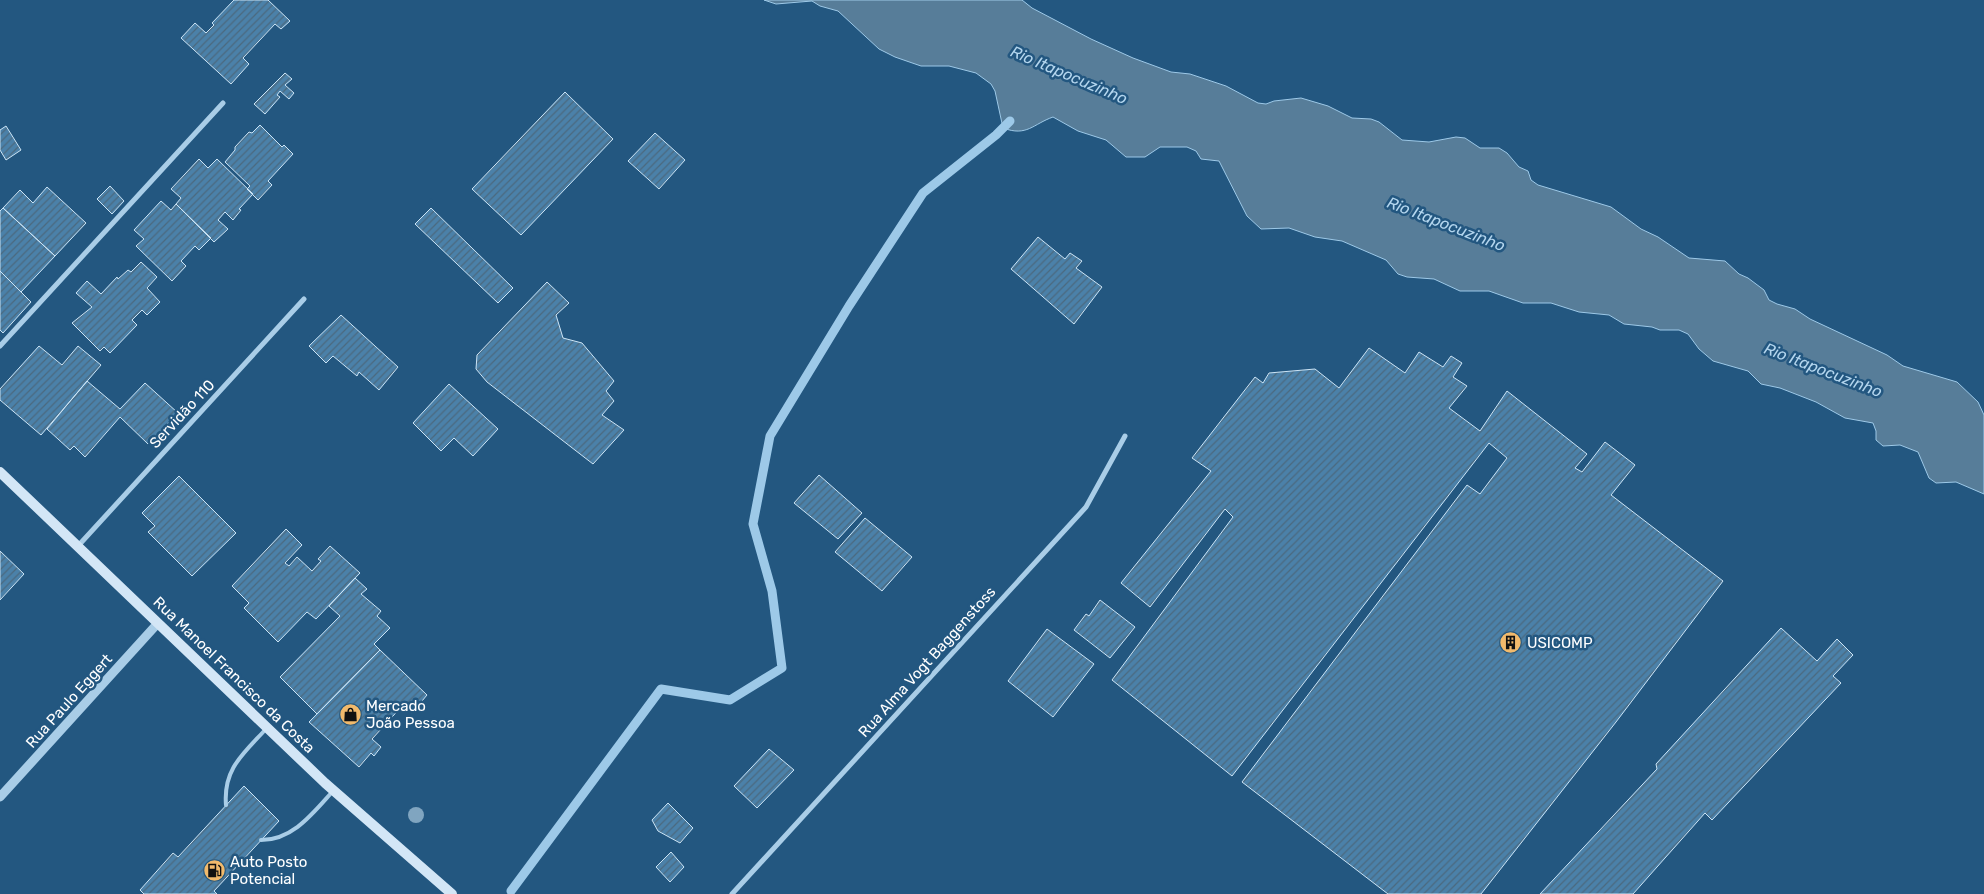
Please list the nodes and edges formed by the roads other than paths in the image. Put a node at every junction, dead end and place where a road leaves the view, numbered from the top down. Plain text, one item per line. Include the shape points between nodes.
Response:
1 (223, 103) dead end
2 (304, 299) dead end
3 (0, 346) edge
4 (1125, 436) dead end
5 (0, 472) edge
6 (78, 546) junction
7 (158, 623) junction
8 (267, 728) junction
9 (334, 791) junction
10 (0, 797) edge
11 (226, 805) dead end
12 (261, 840) dead end
13 (452, 894) edge
14 (732, 894) edge

1 - 3 street
2 - 6 street, Servidão 110
4 - 14 street, Rua Alma Vogt Baggenstoss via 1086,507
5 - 6 main road, Rua Manoel Francisco da Costa
6 - 7 main road, Rua Manoel Francisco da Costa
7 - 8 main road, Rua Manoel Francisco da Costa
7 - 10 street, Rua Paulo Eggert
8 - 9 main road, Rua Manoel Francisco da Costa
8 - 11 lane via 232,770 225,788
9 - 12 lane via 285,836
9 - 13 main road, Rua Manoel Francisco da Costa

